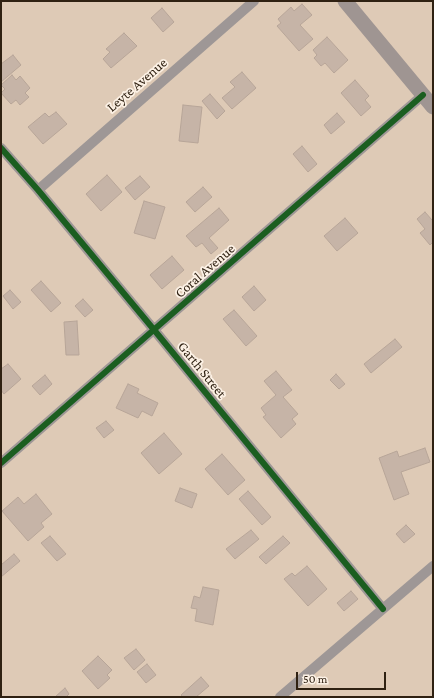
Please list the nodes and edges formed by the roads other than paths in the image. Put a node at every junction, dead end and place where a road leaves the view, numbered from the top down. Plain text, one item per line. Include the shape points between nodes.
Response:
1 (254, 1) edge
2 (345, 1) edge
3 (428, 101) edge
4 (1, 148) edge
5 (38, 190) junction
6 (155, 331) junction
7 (1, 464) edge
8 (433, 566) edge
9 (383, 609) junction
10 (280, 697) edge

1 - 5 street, Leyte Avenue
2 - 3 street
3 - 6 street, Coral Avenue
4 - 5 street, Garth Street
5 - 6 street, Garth Street
6 - 7 street, Coral Avenue
6 - 9 street, Garth Street
8 - 9 street
9 - 10 street

